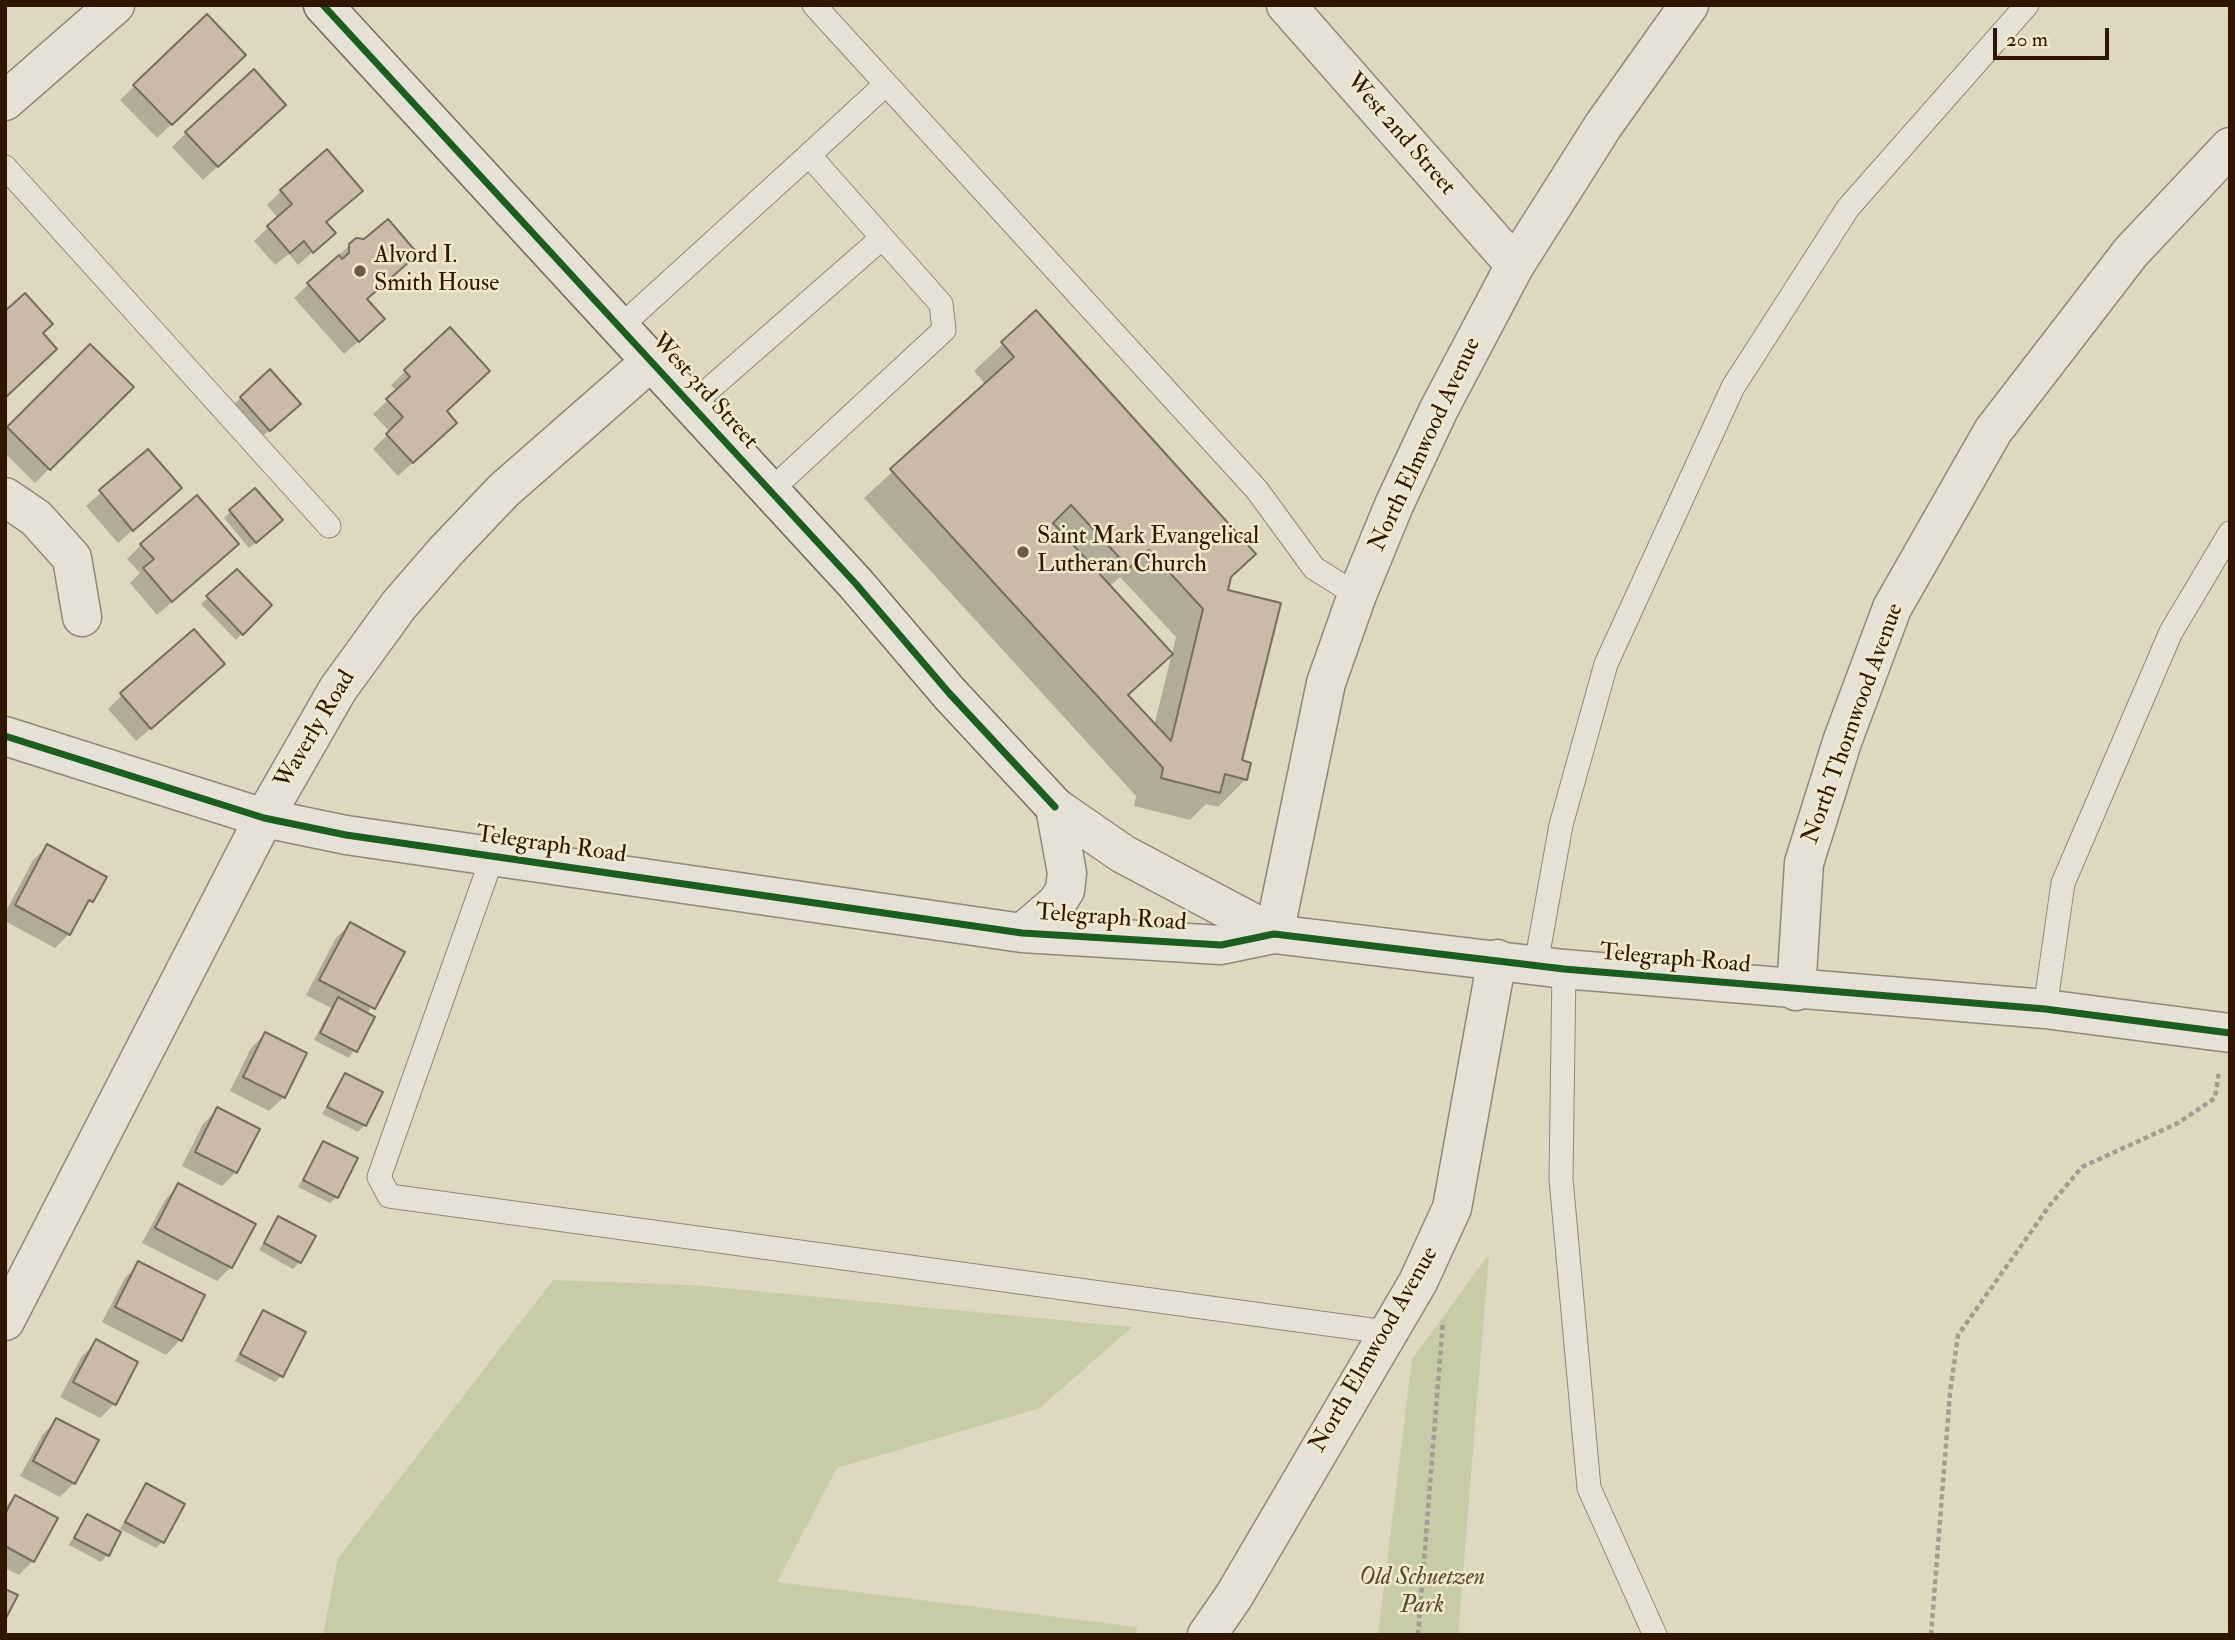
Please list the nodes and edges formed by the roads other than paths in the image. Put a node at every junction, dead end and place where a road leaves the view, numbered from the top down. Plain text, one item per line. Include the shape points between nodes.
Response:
1 (115, 5) edge
2 (323, 5) edge
3 (814, 5) edge
4 (1286, 5) edge
5 (1689, 5) edge
6 (2027, 5) edge
7 (886, 84) junction
8 (5, 101) edge
9 (2230, 147) edge
10 (809, 155) junction
11 (5, 167) edge
12 (882, 238) junction
13 (1515, 265) junction
14 (620, 327) junction
15 (649, 363) junction
16 (690, 406) junction
17 (769, 492) junction
18 (5, 498) edge
19 (329, 526) dead end
20 (2230, 533) edge
21 (1357, 595) junction
22 (82, 617) dead end
23 (5, 736) edge
24 (1055, 807) junction
25 (264, 818) junction
26 (492, 859) junction
27 (1022, 933) junction
28 (1273, 934) junction
29 (1497, 960) junction
30 (1550, 966) junction
31 (1796, 991) junction
32 (2045, 1009) junction
33 (2227, 1032) edge
34 (5, 1321) edge
35 (1386, 1332) junction
36 (1207, 1635) edge
37 (1655, 1635) edge

1 - 8 street
2 - 14 street, West 3rd Street
3 - 7 lane
4 - 13 street, West 2nd Street
5 - 13 street, North Elmwood Avenue via 1603,126
6 - 30 lane via 1848,208 1733,387 1606,664 1561,825
7 - 10 lane
7 - 21 lane via 1257,490 1314,568
9 - 31 street, North Thornwood Avenue via 2131,252 1993,430 1892,608 1804,863
10 - 12 lane
10 - 14 lane
11 - 19 lane
12 - 16 lane
12 - 17 lane via 941,303 944,330
13 - 21 street, North Elmwood Avenue via 1439,409
14 - 15 street, West 3rd Street
15 - 16 street, West 3rd Street
15 - 25 street, Waverly Road via 504,490 399,605 338,689
16 - 17 street, West 3rd Street
17 - 24 street, West 3rd Street
18 - 22 street via 36,518 72,558
20 - 32 lane via 2171,632 2063,883
21 - 28 street, North Elmwood Avenue via 1326,683
23 - 25 street, Telegraph Road
24 - 27 street via 1067,873 1065,890 1057,903
24 - 28 street, West 3rd Street via 1123,854
25 - 26 street, Telegraph Road
25 - 34 street, Waverly Road
26 - 27 street, Telegraph Road
26 - 35 lane via 379,1177 388,1196
27 - 28 street, Telegraph Road via 1221,945
28 - 29 street, Telegraph Road
29 - 30 street, Telegraph Road
29 - 35 street, North Elmwood Avenue via 1452,1208 1418,1282
30 - 31 street, Telegraph Road
30 - 37 lane via 1561,1179 1589,1488
31 - 32 street, Telegraph Road
32 - 33 street, Telegraph Road
35 - 36 street, North Elmwood Avenue via 1234,1597

